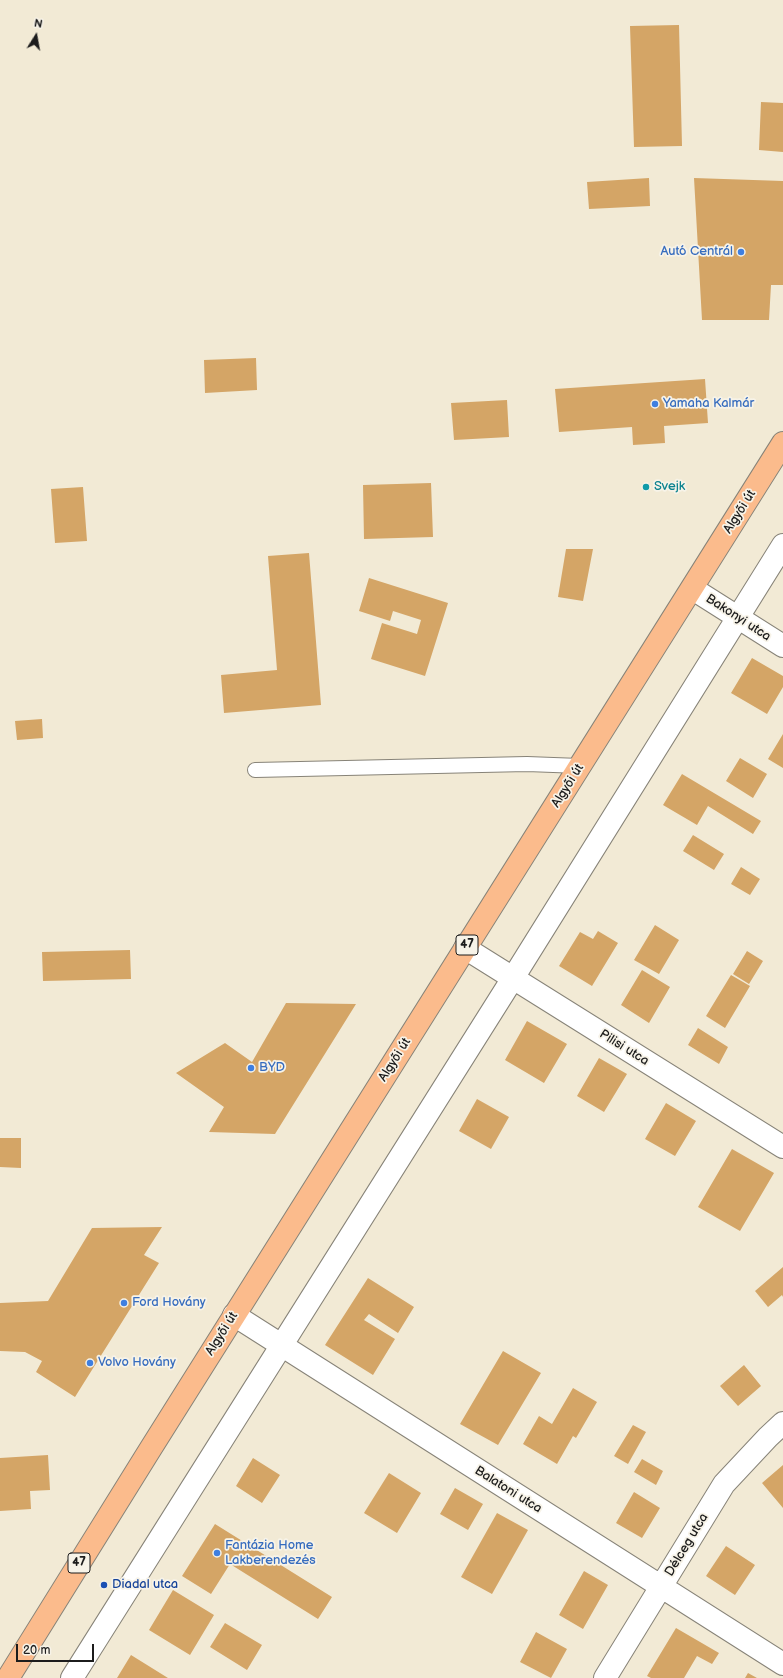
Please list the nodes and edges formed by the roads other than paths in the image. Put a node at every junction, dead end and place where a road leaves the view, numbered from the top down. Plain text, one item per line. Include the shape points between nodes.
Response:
1 (783, 443) edge
2 (783, 546) edge
3 (693, 589) junction
4 (737, 618) junction
5 (783, 646) edge
6 (580, 766) junction
7 (255, 770) dead end
8 (465, 948) junction
9 (513, 978) junction
10 (783, 1147) edge
11 (234, 1315) junction
12 (281, 1346) junction
13 (783, 1423) edge
14 (661, 1587) junction
15 (783, 1664) edge
16 (8, 1678) edge
17 (72, 1678) edge
18 (605, 1678) edge

1 - 3 main road, Algyői út / 47
2 - 4 street
3 - 4 street, Bakonyi utca
3 - 6 main road, Algyői út / 47
4 - 5 street, Bakonyi utca
4 - 9 street
6 - 7 lane via 527,764
6 - 8 main road, Algyői út / 47
8 - 9 street, Pilisi utca
8 - 11 main road, Algyői út / 47
9 - 10 street, Pilisi utca
9 - 12 street
11 - 12 street, Balatoni utca
11 - 16 main road, Algyői út / 47
12 - 14 street, Balatoni utca
12 - 17 street
13 - 14 street, Délceg utca via 724,1484
14 - 15 street, Balatoni utca
14 - 18 street, Délceg utca

